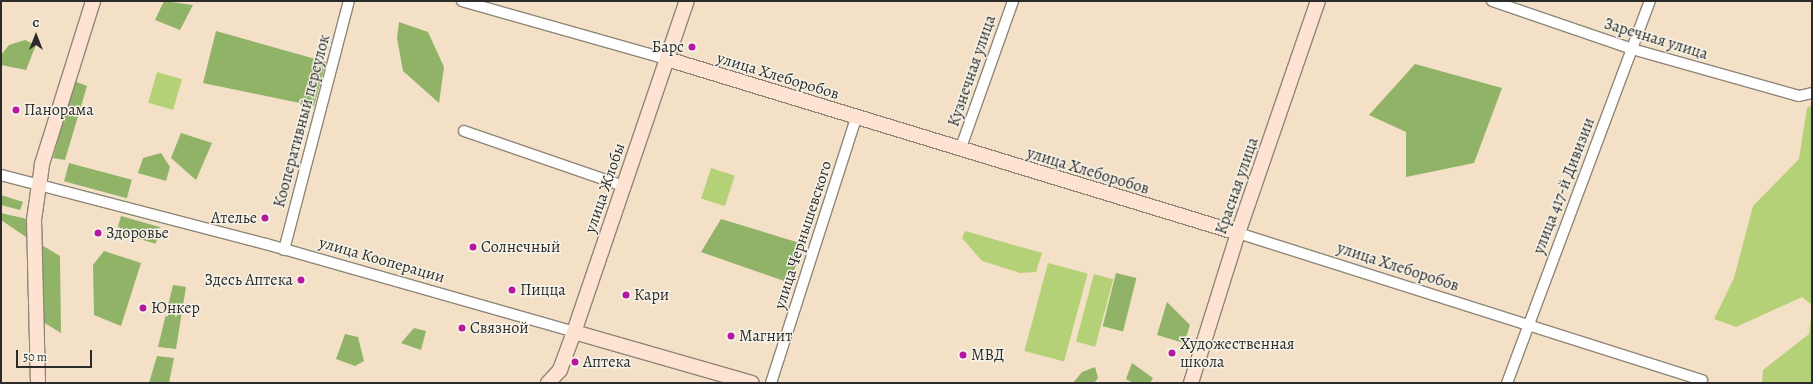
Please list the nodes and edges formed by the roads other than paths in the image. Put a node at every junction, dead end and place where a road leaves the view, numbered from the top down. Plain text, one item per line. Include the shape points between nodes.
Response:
1 (93, 1) edge
2 (349, 1) edge
3 (462, 1) edge
4 (687, 1) edge
5 (1013, 1) edge
6 (1318, 1) edge
7 (1492, 1) edge
8 (1650, 1) edge
9 (1632, 49) junction
10 (667, 59) junction
11 (1812, 93) edge
12 (856, 118) junction
13 (464, 131) dead end
14 (960, 150) junction
15 (1, 175) edge
16 (38, 186) junction
17 (624, 186) junction
18 (1238, 233) junction
19 (284, 250) junction
20 (1527, 326) junction
21 (574, 332) junction
22 (1702, 380) dead end
23 (38, 383) edge
24 (548, 383) edge
25 (752, 383) edge
26 (771, 383) edge
27 (1191, 383) edge
28 (1507, 383) edge

1 - 16 street via 42,164
2 - 19 street, Кооперативный переулок
3 - 10 street, улица Хлеборобов
4 - 10 street, улица Жлобы
5 - 14 street, Кузнечная улица
6 - 18 street, Красная улица
7 - 9 street, Заречная улица
8 - 9 street, улица 417-й Дивизии
9 - 11 street, Заречная улица via 1799,96
9 - 20 street, улица 417-й Дивизии
10 - 12 street, улица Хлеборобов
10 - 17 street, улица Жлобы
12 - 14 street, улица Хлеборобов
12 - 26 street, улица Чернышевского
13 - 17 street
14 - 18 street, улица Хлеборобов
15 - 16 street, улица Кооперации
16 - 19 street, улица Кооперации
16 - 23 street via 34,220
17 - 21 street, улица Жлобы
18 - 20 street, улица Хлеборобов
18 - 27 street, Красная улица
19 - 21 street, улица Кооперации
20 - 22 street, улица Хлеборобов
20 - 28 street, улица 417-й Дивизии
21 - 24 street, улица Жлобы via 560,370
21 - 25 street, улица Кооперации

